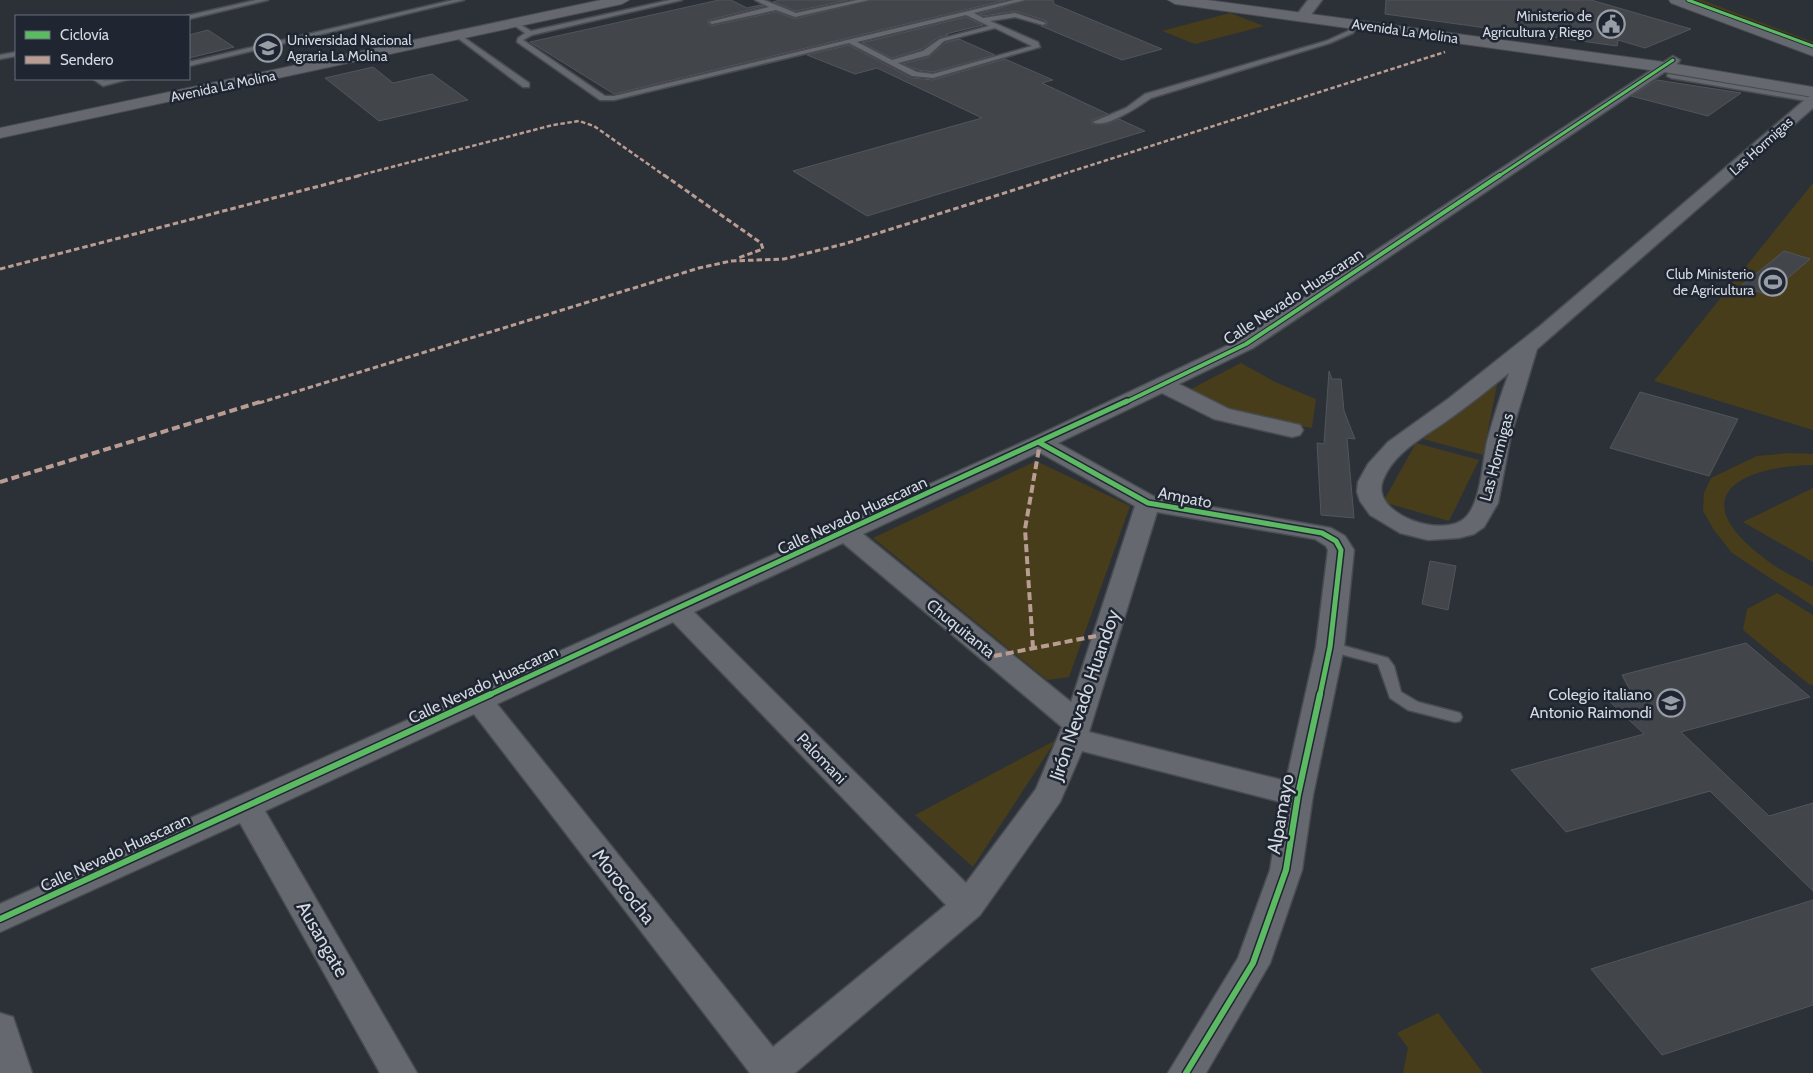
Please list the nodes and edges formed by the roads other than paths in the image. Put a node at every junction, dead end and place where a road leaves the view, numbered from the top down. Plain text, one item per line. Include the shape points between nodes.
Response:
1 (265, 0) edge
2 (461, 0) edge
3 (589, 0) edge
4 (622, 0) edge
5 (678, 0) edge
6 (758, 0) edge
7 (866, 0) edge
8 (1022, 0) edge
9 (1175, 0) edge
10 (1217, 0) edge
11 (1676, 0) edge
12 (1709, 0) edge
13 (246, 2) edge
14 (774, 8) junction
15 (1307, 10) edge
16 (966, 13) junction
17 (190, 17) edge
18 (982, 20) junction
19 (712, 22) dead end
20 (514, 23) junction
21 (1043, 23) dead end
22 (1355, 24) junction
23 (995, 26) junction
24 (530, 34) junction
25 (457, 35) junction
26 (1813, 39) edge
27 (850, 41) junction
28 (1813, 51) edge
29 (15, 54) edge
30 (0, 57) edge
31 (892, 62) junction
32 (190, 64) edge
33 (1669, 67) junction
34 (97, 80) edge
35 (121, 80) edge
36 (1813, 85) edge
37 (526, 86) dead end
38 (1813, 92) edge
39 (1813, 100) edge
40 (1097, 122) dead end
41 (0, 126) edge
42 (0, 133) edge
43 (1528, 348) junction
44 (1164, 385) junction
45 (1292, 430) dead end
46 (1040, 443) junction
47 (1148, 503) junction
48 (845, 532) junction
49 (1336, 541) joint
50 (676, 609) junction
51 (1330, 647) junction
52 (478, 700) junction
53 (1455, 717) dead end
54 (1075, 731) junction
55 (1298, 795) junction
56 (246, 806) junction
57 (968, 906) junction
58 (0, 919) edge
59 (0, 1028) edge
60 (770, 1072) edge
61 (14, 1073) edge
62 (399, 1073) edge
63 (1186, 1073) edge

1 - 13 lane
2 - 32 lane
3 - 41 main road, Avenida La Molina
4 - 20 main road, Avenida La Molina
5 - 24 lane
6 - 14 lane
7 - 14 lane via 795,16
8 - 16 lane
9 - 15 main road, Avenida La Molina
10 - 15 main road, Avenida La Molina
11 - 28 main road
12 - 26 main road
13 - 17 lane
14 - 19 lane
15 - 22 main road, Avenida La Molina
15 - 33 main road, Avenida La Molina
16 - 18 lane
16 - 27 lane
18 - 21 lane via 1015,15
18 - 23 lane
20 - 24 lane
20 - 25 main road, Avenida La Molina
22 - 33 main road, Avenida La Molina
22 - 40 lane via 1351,32 1328,42 1148,96 1129,110
23 - 31 lane via 942,40 926,53
23 - 31 lane via 1036,44 1036,47 933,76 915,74
24 - 27 lane via 519,41 596,94 608,98
25 - 37 lane
25 - 42 main road, Avenida La Molina
27 - 31 lane
29 - 30 lane
33 - 36 main road, Avenida La Molina
33 - 38 main road, Avenida La Molina
33 - 39 lane
33 - 44 street, Calle Nevado Huascaran via 1246,344
34 - 35 lane via 103,84
39 - 43 street, Las Hormigas
43 - 43 street, Las Hormigas via 1434,422 1390,449 1369,483 1372,500 1390,520 1411,531 1444,536 1474,523 1486,502 1499,437
44 - 45 street via 1222,414
44 - 46 street, Calle Nevado Huascaran
46 - 47 street, Ampato
46 - 48 street, Calle Nevado Huascaran
47 - 49 street, Ampato via 1322,533
47 - 54 street, Jirón Nevado Huandoy
48 - 50 street, Calle Nevado Huascaran
48 - 54 street, Chuquitanta
49 - 51 street, Alpamayo via 1341,550
50 - 52 street, Calle Nevado Huascaran
50 - 57 street, Palomani
51 - 53 lane via 1376,658 1387,666 1395,695 1413,706
51 - 55 street, Alpamayo
52 - 56 street, Calle Nevado Huascaran
52 - 60 street, Morococha
54 - 55 street
54 - 57 street, Jirón Nevado Huandoy via 1049,794
55 - 63 street, Alpamayo via 1286,870 1253,963
56 - 58 street, Calle Nevado Huascaran
56 - 62 street, Ausangate
57 - 60 street, Jirón Nevado Huandoy
59 - 61 street

